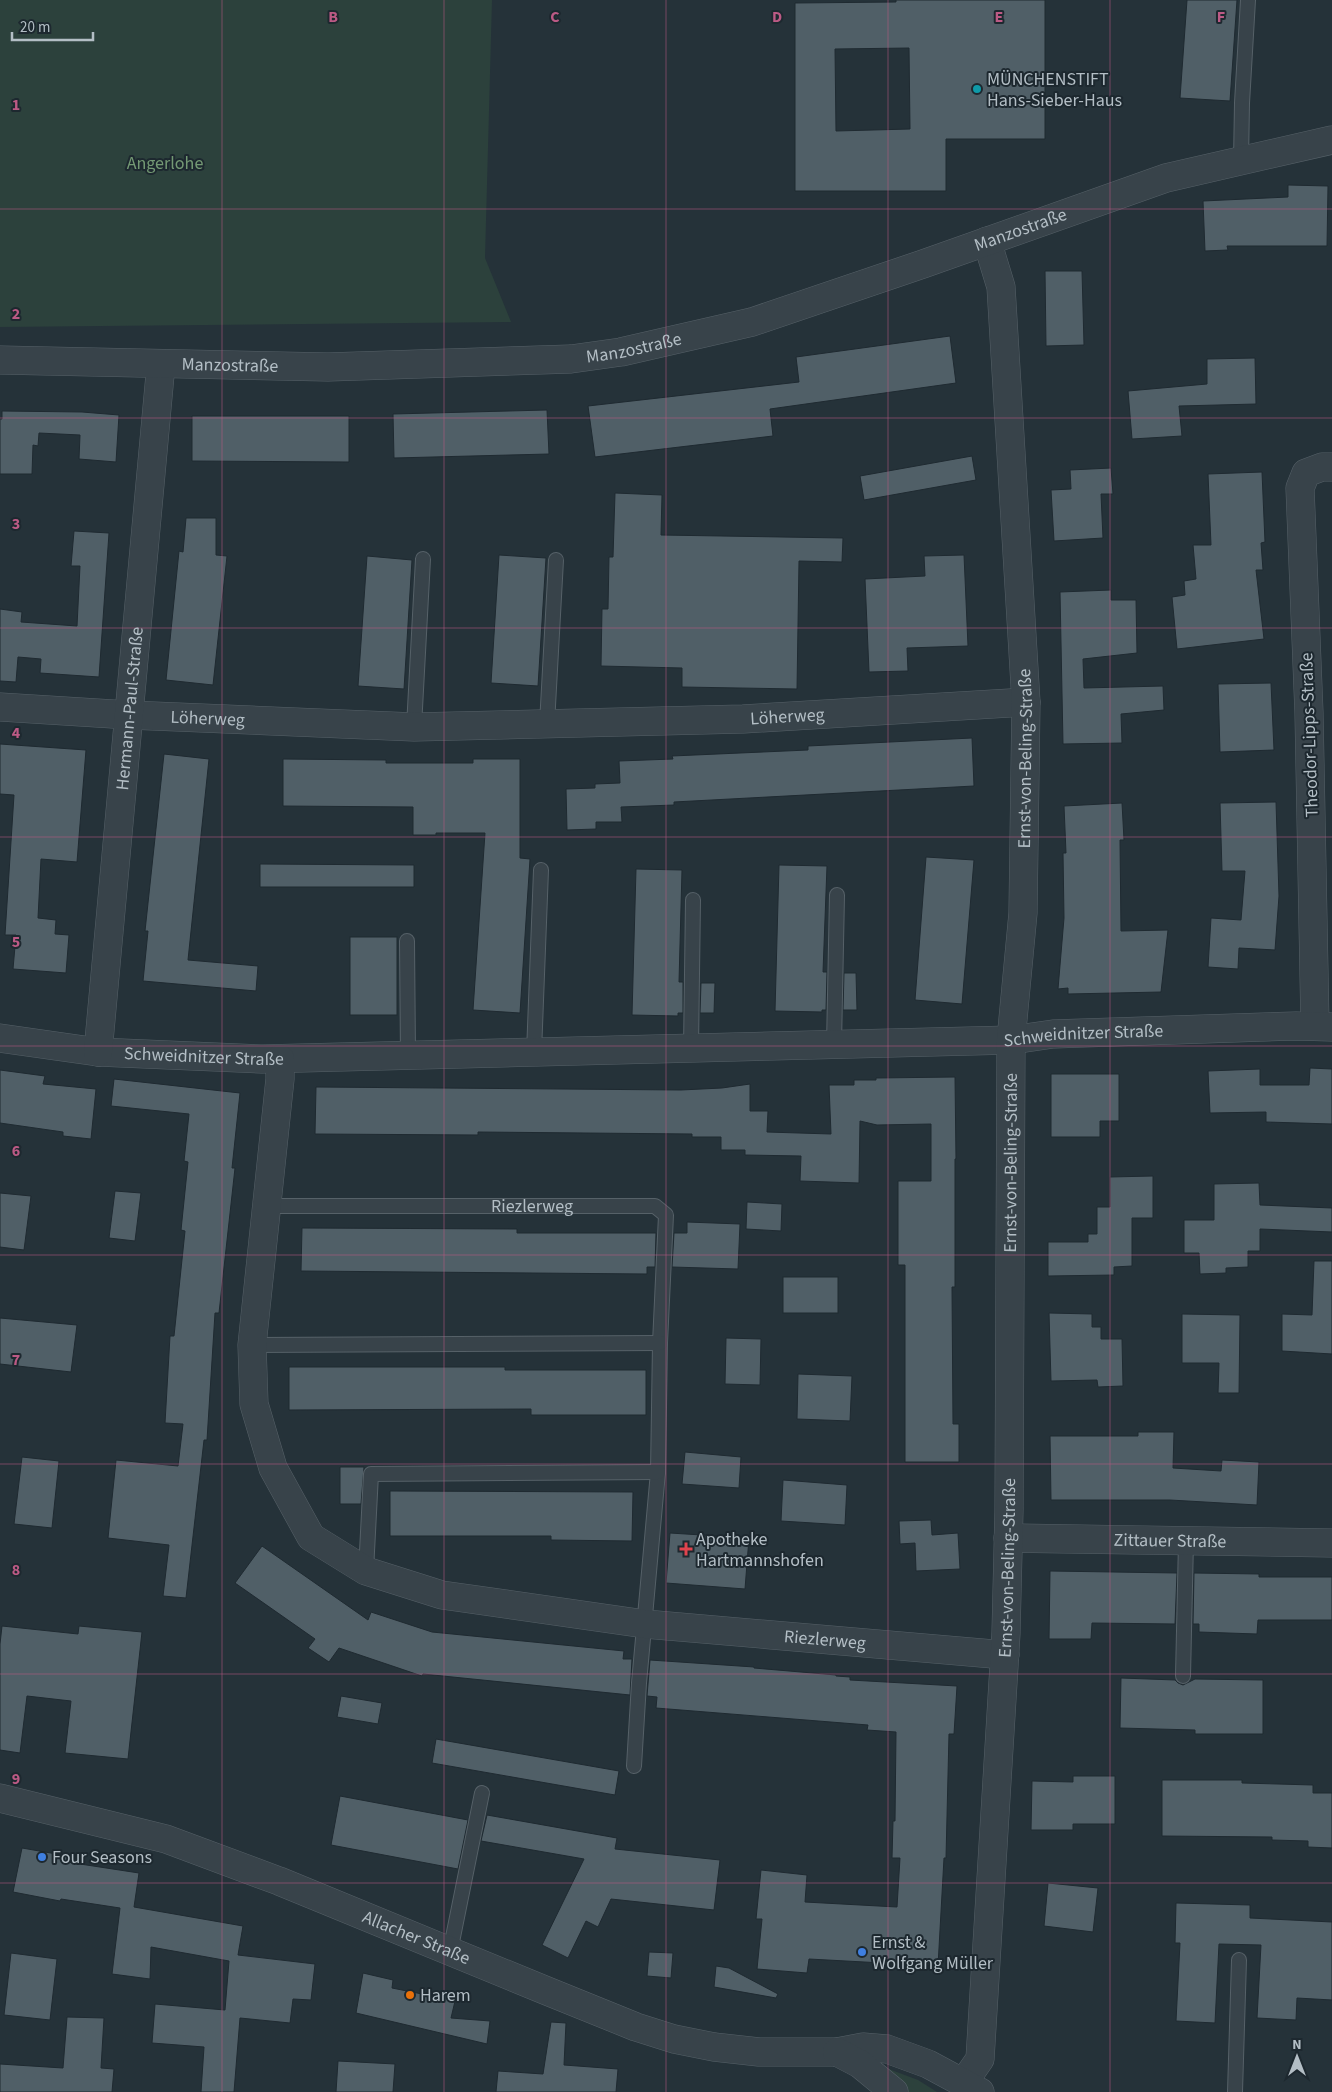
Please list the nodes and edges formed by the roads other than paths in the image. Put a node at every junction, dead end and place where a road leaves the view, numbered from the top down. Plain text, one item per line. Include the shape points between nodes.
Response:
1 (1248, 0) edge
2 (1332, 140) edge
3 (1241, 161) junction
4 (987, 241) junction
5 (0, 360) edge
6 (161, 364) junction
7 (1332, 467) edge
8 (423, 559) dead end
9 (556, 560) dead end
10 (1026, 702) junction
11 (0, 707) edge
12 (129, 715) junction
13 (547, 724) junction
14 (414, 727) junction
15 (541, 870) dead end
16 (837, 895) dead end
17 (693, 900) dead end
18 (407, 941) dead end
19 (1324, 1027) edge
20 (0, 1038) edge
21 (1011, 1040) junction
22 (834, 1045) junction
23 (691, 1049) junction
24 (98, 1052) junction
25 (534, 1053) junction
26 (408, 1056) junction
27 (280, 1059) junction
28 (266, 1206) junction
29 (660, 1343) junction
30 (252, 1345) junction
31 (658, 1472) junction
32 (1008, 1538) junction
33 (1186, 1541) junction
34 (1332, 1544) edge
35 (366, 1571) junction
36 (645, 1624) junction
37 (1005, 1655) junction
38 (1183, 1676) dead end
39 (634, 1766) dead end
40 (482, 1793) dead end
41 (0, 1798) edge
42 (450, 1952) junction
43 (1239, 1960) dead end
44 (837, 2052) junction
45 (972, 2087) edge
46 (894, 2092) edge
47 (1235, 2092) edge

1 - 3 lane
2 - 3 street, Manzostraße
3 - 4 street, Manzostraße via 1166,178
4 - 6 street, Manzostraße via 752,322 621,352 571,359 347,367
4 - 10 street, Ernst-von-Beling-Straße via 1001,287
5 - 6 street, Manzostraße
6 - 12 street, Hermann-Paul-Straße
7 - 19 street, Theodor-Lipps-Straße via 1322,466 1306,473 1300,488
8 - 14 lane
9 - 13 lane
10 - 13 street, Löherweg via 743,718
10 - 21 street, Ernst-von-Beling-Straße via 1022,913
11 - 12 street, Löherweg
12 - 14 street, Löherweg
12 - 24 street, Hermann-Paul-Straße
13 - 14 street, Löherweg
15 - 25 lane
16 - 22 lane
17 - 23 lane
18 - 26 lane
19 - 21 street, Schweidnitzer Straße via 1053,1034
20 - 24 street, Schweidnitzer Straße
21 - 22 street, Schweidnitzer Straße
21 - 32 street, Ernst-von-Beling-Straße
22 - 23 street, Schweidnitzer Straße
23 - 25 street, Schweidnitzer Straße
24 - 27 street, Schweidnitzer Straße
25 - 26 street, Schweidnitzer Straße
26 - 27 street, Schweidnitzer Straße
27 - 28 street, Riezlerweg
28 - 29 lane, Riezlerweg via 655,1206 666,1215
28 - 30 street, Riezlerweg
29 - 30 lane
29 - 31 lane, Riezlerweg
30 - 35 street, Riezlerweg via 254,1404 273,1468 311,1537
31 - 35 lane via 371,1474
31 - 36 lane, Riezlerweg
32 - 33 street, Zittauer Straße
32 - 37 street, Ernst-von-Beling-Straße
33 - 34 street, Zittauer Straße
33 - 38 lane
35 - 36 street, Riezlerweg via 442,1595
36 - 37 street, Riezlerweg
36 - 39 lane
37 - 45 street, Ernst-von-Beling-Straße via 980,2059
40 - 42 lane
41 - 42 street, Allacher Straße via 166,1839 311,1893
42 - 44 street, Allacher Straße via 674,2039 759,2052
43 - 47 lane
44 - 45 street, Allacher Straße via 863,2047 887,2049 928,2064
44 - 46 street, Allacher Straße via 860,2064

